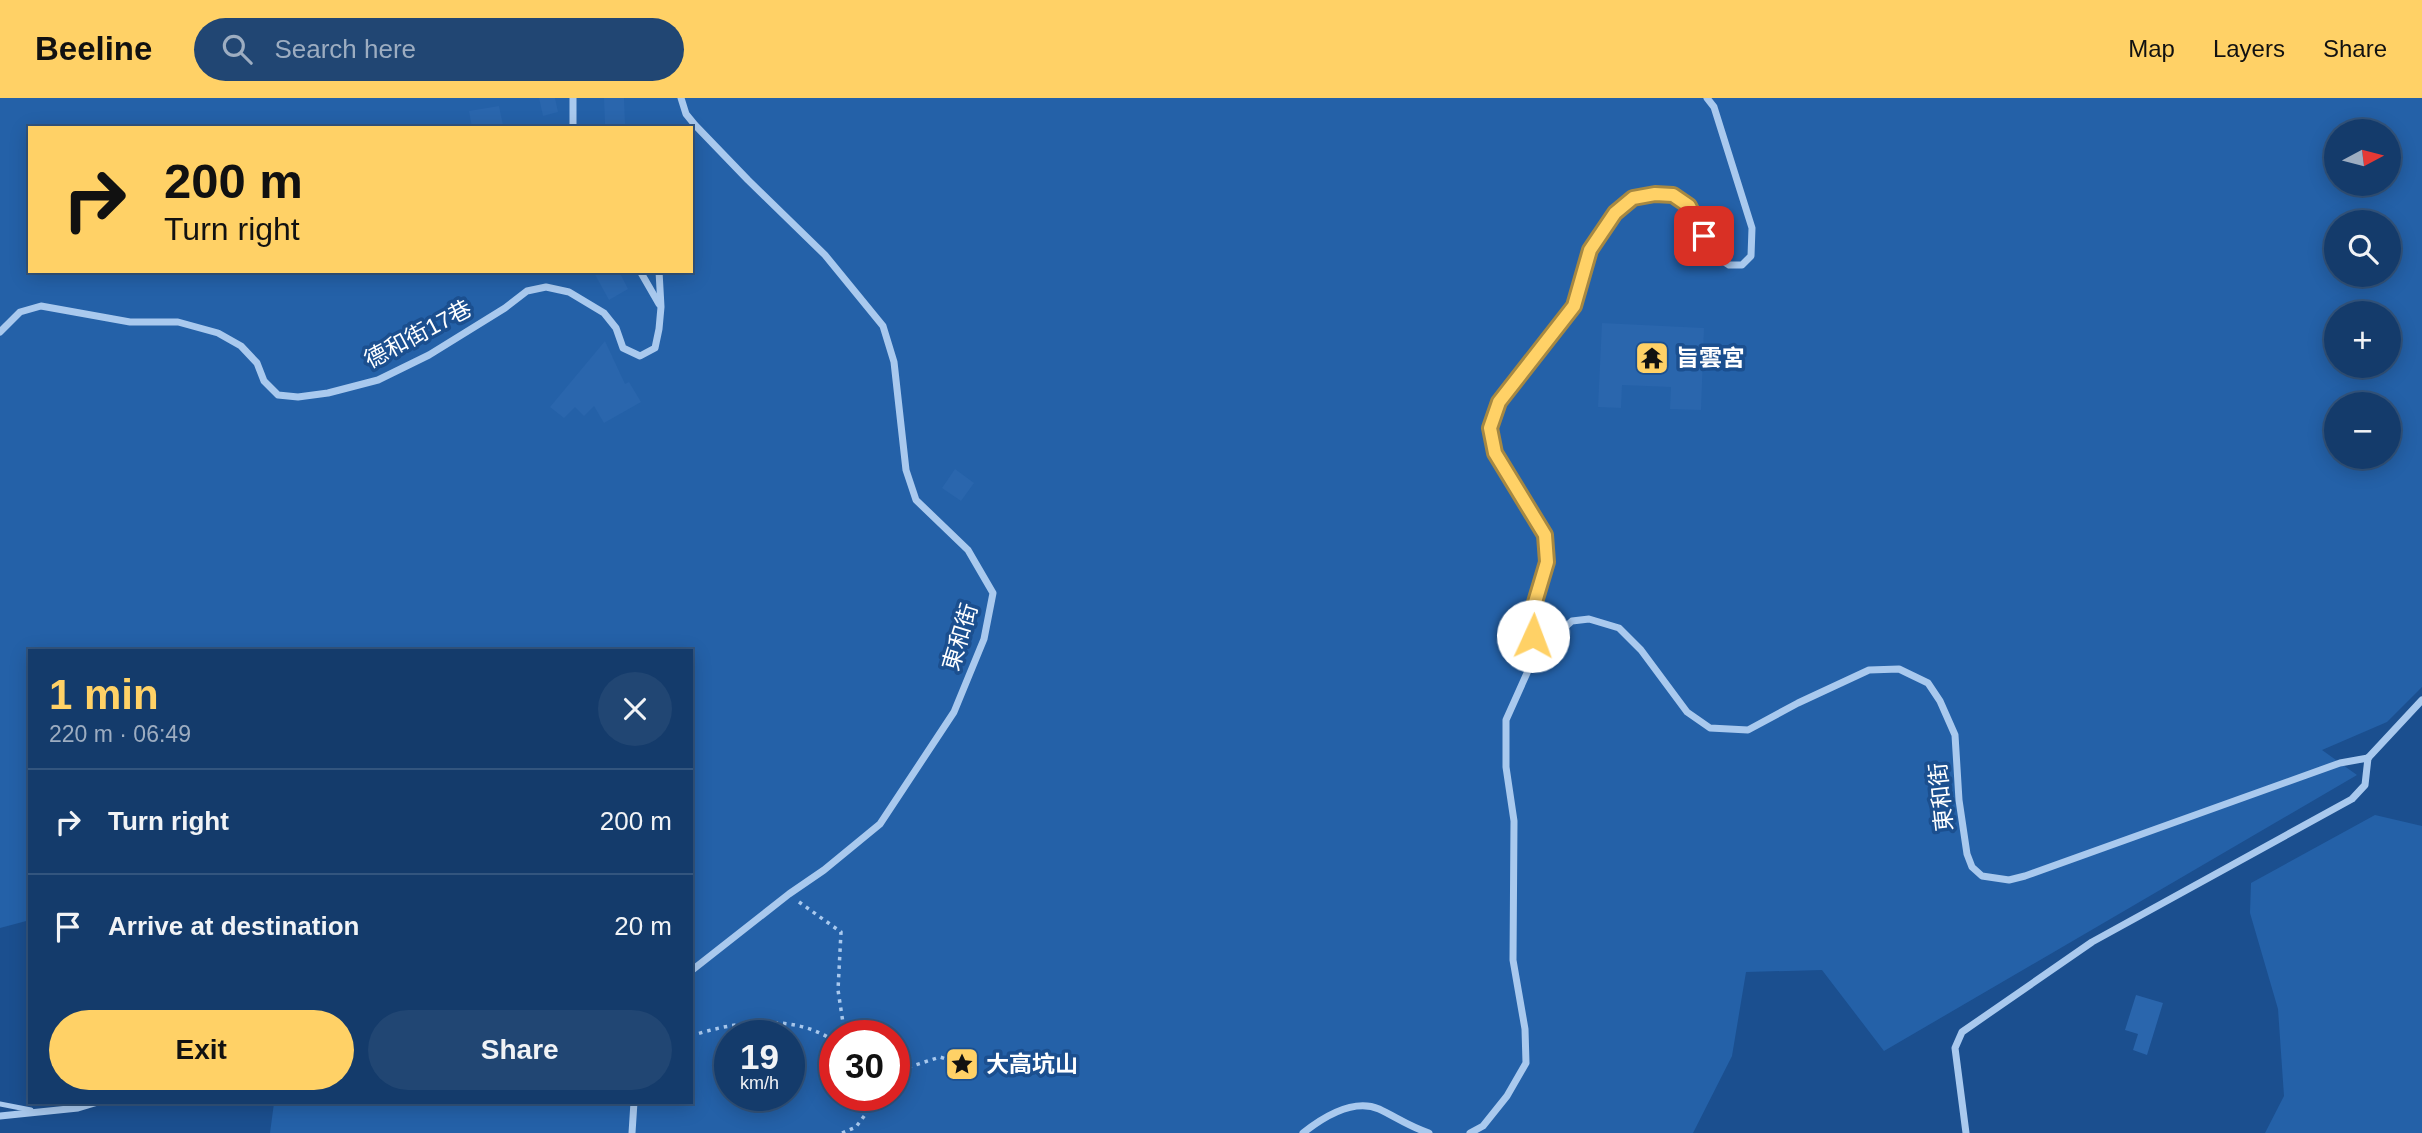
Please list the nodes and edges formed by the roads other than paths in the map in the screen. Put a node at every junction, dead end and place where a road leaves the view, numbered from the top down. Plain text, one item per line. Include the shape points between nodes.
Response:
1 (572, 98) edge
2 (681, 98) edge
3 (1707, 98) edge
4 (573, 126) edge
5 (641, 273) edge
6 (659, 273) edge
7 (661, 307) junction
8 (0, 332) edge
9 (1536, 653) junction
10 (2422, 700) edge
11 (2368, 758) junction
12 (693, 969) edge
13 (0, 1104) edge
14 (91, 1104) edge
15 (634, 1104) edge
16 (41, 1112) junction
17 (0, 1116) edge
18 (632, 1133) edge
19 (1303, 1133) edge
20 (1429, 1133) edge
21 (1470, 1133) edge
22 (1966, 1133) edge

1 - 4 street
2 - 12 street, 東和街 via 695,125 825,256 883,326 894,362 906,470 916,500 968,550 993,593 984,639 954,712 880,824
3 - 9 street via 1714,107 1752,228 1751,256 1742,265 1729,265 1717,257 1689,206 1673,195 1633,198 1615,213 1590,250 1574,306 1499,402 1490,428 1495,453 1545,535 1547,562 1530,619
5 - 7 street
6 - 7 street, 德和街17巷
7 - 8 street, 德和街17巷 via 655,348 640,356 623,348 604,313 569,292 546,287 527,291 429,355 378,380 298,397 278,395 241,346 218,332 178,322 130,322 41,306 20,312
9 - 11 street, 東和街 via 1572,621 1589,619 1619,628 1687,712 1710,728 1748,730 1869,670 1899,669 1928,683 1955,735 1959,800 1972,867 1982,876 2009,880 2340,763
9 - 21 street, 東和街 via 1506,720 1506,767 1514,821 1513,960 1526,1063 1507,1096 1483,1126
10 - 11 street
11 - 22 street via 2365,785 2352,799 2092,942 1962,1032 1955,1048
13 - 16 lane
14 - 16 street
15 - 18 street
16 - 17 street
19 - 20 street via 1324,1117 1351,1107 1376,1108

